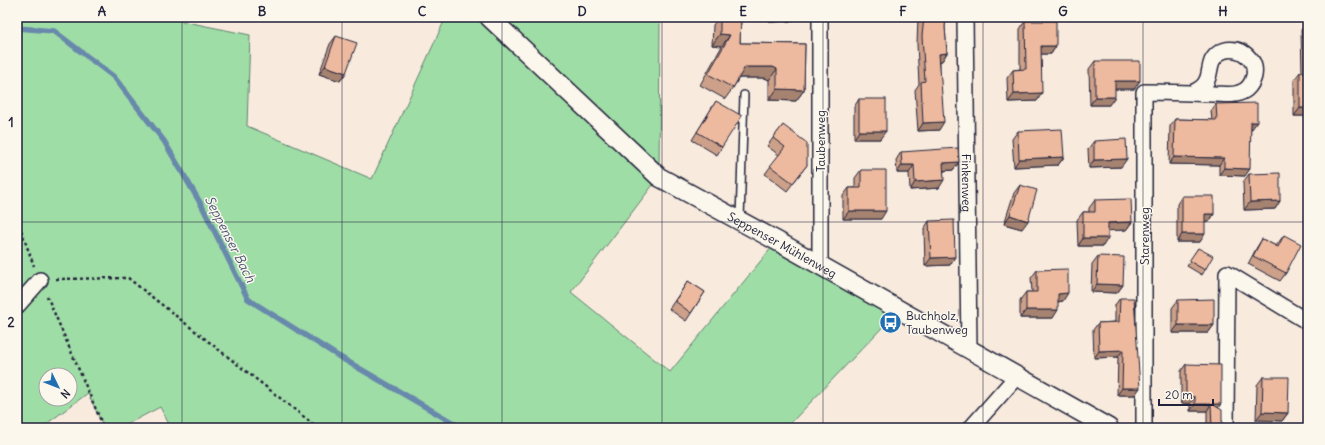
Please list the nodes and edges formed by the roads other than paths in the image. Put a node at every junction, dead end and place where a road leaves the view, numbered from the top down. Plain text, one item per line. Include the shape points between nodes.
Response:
1 (489, 17) edge
2 (820, 17) edge
3 (966, 17) edge
4 (1192, 93) dead end
5 (744, 95) dead end
6 (740, 221) junction
7 (820, 265) junction
8 (40, 280) road end
9 (17, 306) edge
10 (1303, 319) dead end
11 (969, 349) junction
12 (1016, 376) junction
13 (971, 428) edge
14 (1109, 428) edge
15 (1144, 428) edge
16 (1226, 428) edge

1 - 6 street, Seppenser Mühlenweg via 659,177
2 - 7 street, Taubenweg
3 - 11 street, Finkenweg
4 - 15 street, Starenweg via 1144,92
5 - 6 lane
6 - 7 street, Seppenser Mühlenweg
7 - 11 street, Seppenser Mühlenweg
8 - 9 street
10 - 16 street via 1227,273
11 - 12 street, Seppenser Mühlenweg
12 - 13 street
12 - 14 street, Seppenser Mühlenweg

